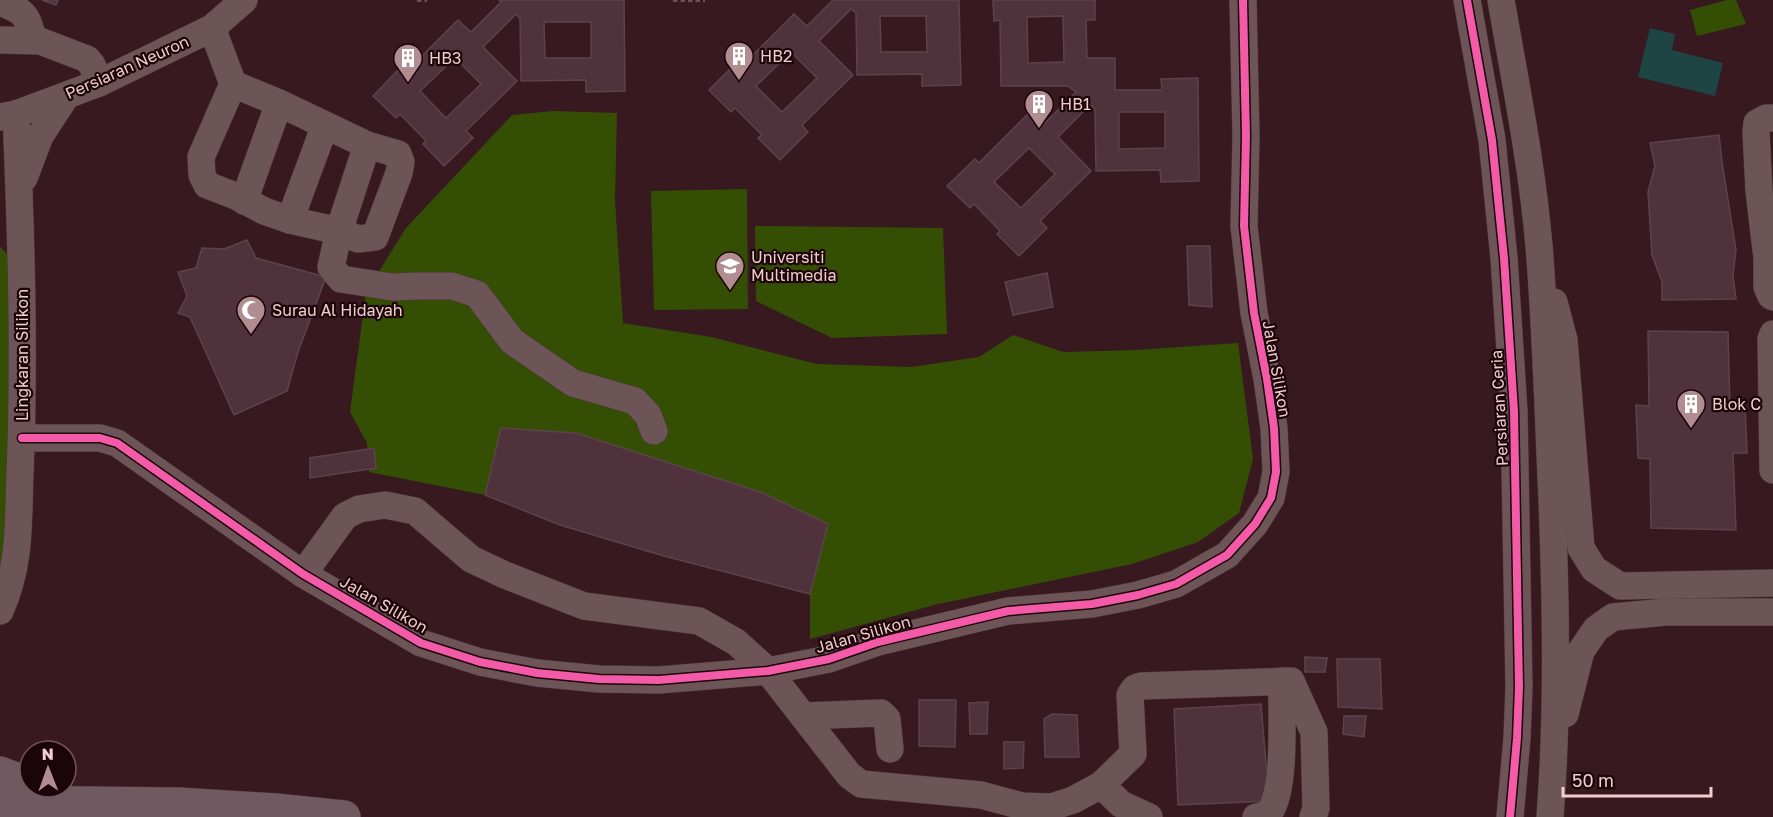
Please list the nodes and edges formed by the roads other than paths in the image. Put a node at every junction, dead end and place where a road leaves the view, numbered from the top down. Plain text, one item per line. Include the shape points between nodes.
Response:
1 (244, 0) edge
2 (1243, 0) edge
3 (1467, 0) edge
4 (1501, 0) edge
5 (0, 2) edge
6 (212, 28) junction
7 (0, 40) edge
8 (33, 40) junction
9 (99, 83) junction
10 (233, 84) junction
11 (66, 96) junction
12 (279, 103) junction
13 (8, 116) edge
14 (1773, 118) edge
15 (325, 125) junction
16 (367, 145) junction
17 (19, 190) junction
18 (244, 201) junction
19 (290, 220) junction
20 (0, 226) edge
21 (339, 231) junction
22 (21, 245) junction
23 (1539, 246) junction
24 (1773, 297) edge
25 (1773, 334) edge
26 (654, 431) dead end
27 (22, 438) junction
28 (1773, 470) edge
29 (303, 574) junction
30 (1773, 583) edge
31 (3, 605) edge
32 (1773, 612) edge
33 (768, 671) junction
34 (1282, 681) junction
35 (803, 716) junction
36 (890, 749) dead end
37 (0, 773) edge
38 (18, 780) edge
39 (1552, 783) junction
40 (1101, 785) junction
41 (73, 799) edge
42 (0, 802) edge
43 (82, 802) junction
44 (344, 817) edge
45 (1149, 817) edge
46 (1256, 817) edge
47 (1313, 817) edge
48 (1510, 817) edge
49 (1550, 817) edge

1 - 6 street, Persiaran Neuron
2 - 33 street, Jalan Silikon via 1244,226 1274,428 1276,472 1271,498 1255,524 1227,555 1176,584 1092,604 1008,611
3 - 48 street, Persiaran Ceria via 1492,140 1514,411 1519,687
4 - 23 street
5 - 8 street via 26,15
6 - 9 street, Persiaran Neuron
6 - 10 street
7 - 8 street
8 - 9 street via 87,59
9 - 11 street, Persiaran Neuron
10 - 12 street
10 - 18 street via 201,157 202,175 207,184
11 - 13 street, Persiaran Neuron
11 - 17 street via 40,136
12 - 15 street
12 - 18 street
13 - 17 street, Lingkaran Silikon
14 - 24 street via 1757,123 1756,132 1767,287
15 - 16 street
15 - 19 street
16 - 21 street
16 - 21 street via 398,154 399,173 375,237 358,239
17 - 22 street, Lingkaran Silikon
18 - 19 street
19 - 21 street
20 - 22 street
21 - 26 street via 331,267 341,279 392,287 452,286 477,294 512,341 573,383 635,400 648,415
22 - 27 street, Lingkaran Silikon
23 - 30 street via 1564,340 1581,548 1594,568 1620,586
23 - 39 street via 1555,572 1556,726
25 - 28 street
27 - 29 street, Jalan Silikon via 100,438 117,443
27 - 31 street, Lingkaran Silikon via 19,536 15,570
29 - 33 street, Jalan Silikon via 422,643 480,662 599,679 659,680
29 - 33 street via 345,516 359,509 385,505 415,511 471,559 505,575 584,606 699,621 736,642
32 - 39 street via 1666,612 1612,617 1596,629 1581,651
33 - 35 street
34 - 40 street via 1135,688 1130,695 1133,754
34 - 46 street via 1281,776 1272,807
34 - 47 street via 1291,681 1314,732
35 - 36 street via 881,713 887,719
35 - 40 street via 849,775 861,784 981,795 1022,806 1051,807
37 - 38 main road
39 - 49 street
40 - 45 street via 1120,804
41 - 43 main road
42 - 43 main road
43 - 44 main road via 179,804

